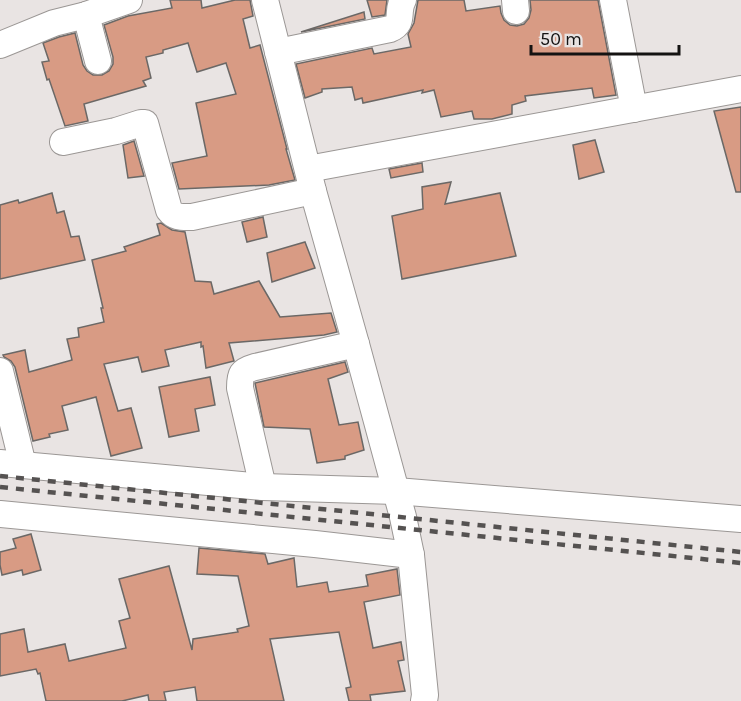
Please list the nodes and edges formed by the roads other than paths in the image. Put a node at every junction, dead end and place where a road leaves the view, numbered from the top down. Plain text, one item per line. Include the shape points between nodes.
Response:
1 (129, 0) edge
2 (265, 0) edge
3 (403, 0) edge
4 (613, 0) edge
5 (52, 11) edge
6 (86, 15) junction
7 (0, 45) edge
8 (278, 52) junction
9 (98, 61) dead end
10 (741, 89) edge
11 (634, 109) junction
12 (63, 142) dead end
13 (310, 180) junction
14 (356, 344) junction
15 (0, 371) edge
16 (11, 464) edge
17 (263, 487) junction
18 (396, 491) junction
19 (0, 514) edge
20 (741, 519) edge
21 (411, 555) junction
22 (424, 701) edge

1 - 6 street
2 - 8 street
3 - 8 street via 399,22 390,29
4 - 11 street
5 - 6 street
5 - 7 street
6 - 9 street
8 - 13 street
10 - 11 street
11 - 13 street
12 - 13 street via 146,123 169,210 181,217 192,217
13 - 14 street
14 - 17 street via 245,369 242,373 240,388
14 - 18 street
15 - 16 street
16 - 17 street
17 - 18 street
18 - 20 street
18 - 21 street
19 - 21 street
21 - 22 street

